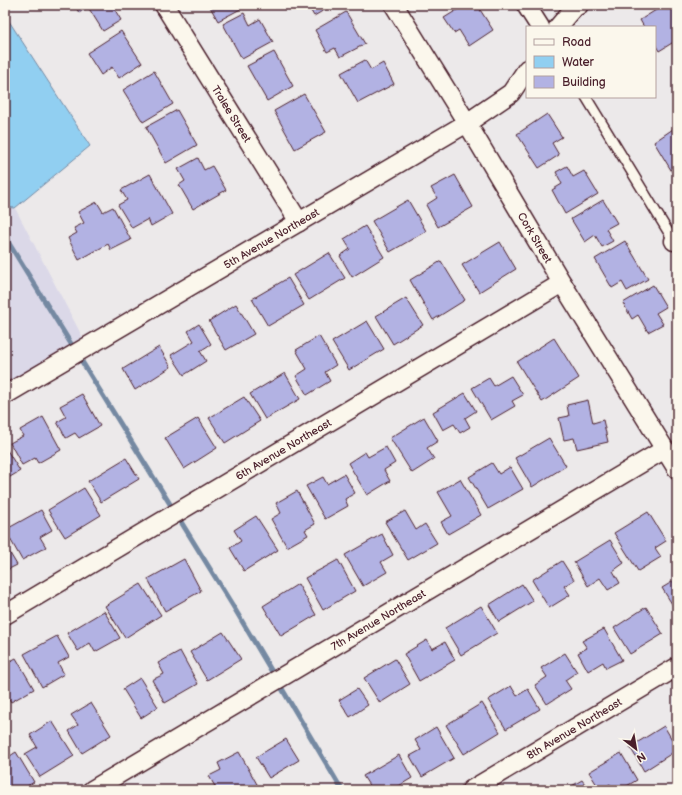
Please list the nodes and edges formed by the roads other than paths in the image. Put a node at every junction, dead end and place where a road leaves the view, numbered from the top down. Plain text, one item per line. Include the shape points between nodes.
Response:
1 (164, 5) edge
2 (394, 5) edge
3 (526, 5) edge
4 (579, 5) edge
5 (539, 26) edge
6 (559, 26) edge
7 (526, 70) edge
8 (587, 98) edge
9 (467, 122) junction
10 (299, 222) junction
11 (676, 242) edge
12 (562, 283) junction
13 (5, 395) edge
14 (665, 449) junction
15 (677, 469) edge
16 (5, 615) edge
17 (677, 667) edge
18 (92, 790) edge
19 (471, 790) edge

1 - 10 street, Tralee Street
2 - 9 street, Cork Street
3 - 5 street
4 - 6 street
7 - 9 street, 5th Avenue Northeast via 511,93
8 - 11 lane
9 - 10 street, 5th Avenue Northeast
9 - 12 street, Cork Street
10 - 13 street, 5th Avenue Northeast
12 - 14 street, Cork Street
12 - 16 street, 6th Avenue Northeast
14 - 15 street, Cork Street
14 - 18 street, 7th Avenue Northeast
17 - 19 street, 8th Avenue Northeast

